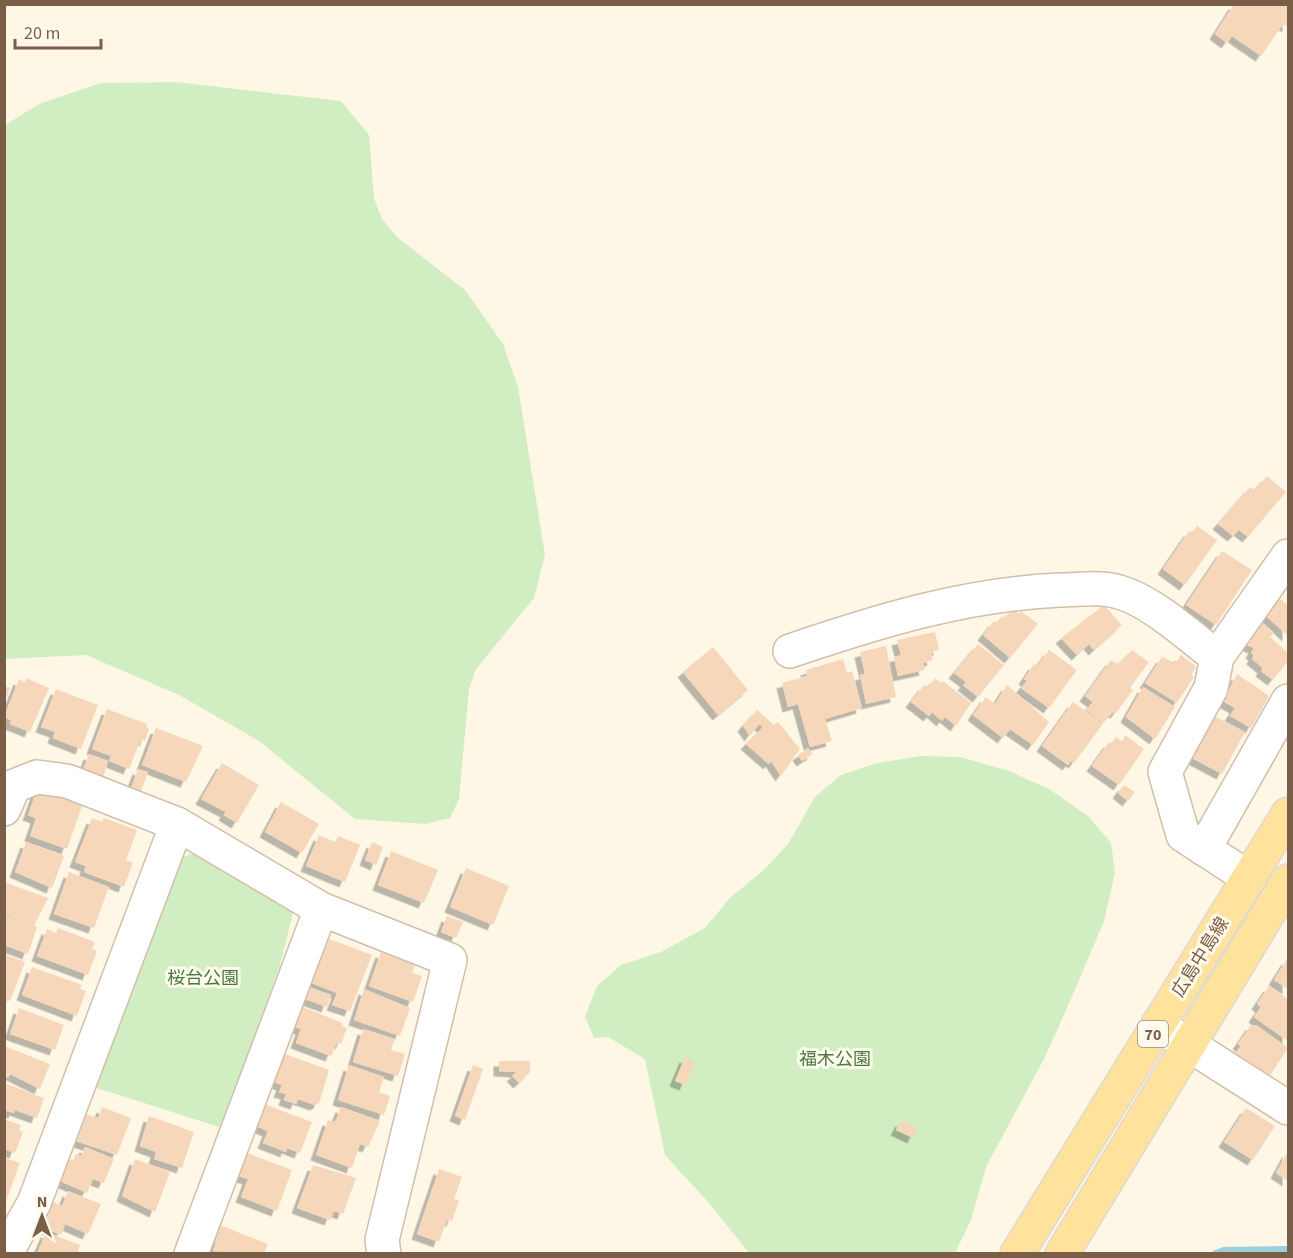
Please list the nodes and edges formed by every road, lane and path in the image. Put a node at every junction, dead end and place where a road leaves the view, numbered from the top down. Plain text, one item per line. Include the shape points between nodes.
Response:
1 (1288, 556) edge
2 (790, 651) dead end
3 (1217, 657) junction
4 (1288, 701) edge
5 (4, 810) edge
6 (1288, 814) edge
7 (177, 824) junction
8 (1204, 849) junction
9 (1249, 879) junction
10 (1288, 881) edge
11 (321, 909) junction
12 (1158, 1025) junction
13 (1189, 1045) junction
14 (1288, 1108) edge
15 (4, 1248) edge
16 (191, 1254) edge
17 (384, 1254) edge
18 (1017, 1254) edge
19 (1062, 1254) edge

1 - 3 street
2 - 3 street via 956,601 1034,591 1098,589 1119,592 1141,602
3 - 8 street via 1211,688 1164,772 1184,835
4 - 8 street
5 - 7 street via 14,786 37,777 67,781
6 - 9 main road, 広島中島線 / 70
7 - 11 street
7 - 15 street via 34,1203 10,1246
8 - 9 street
9 - 12 main road, 広島中島線 / 70
10 - 13 main road, 広島中島線 / 70
11 - 16 street
11 - 17 street via 450,960 382,1240
12 - 13 street
12 - 18 main road, 広島中島線 / 70
13 - 14 street
13 - 19 main road, 広島中島線 / 70

